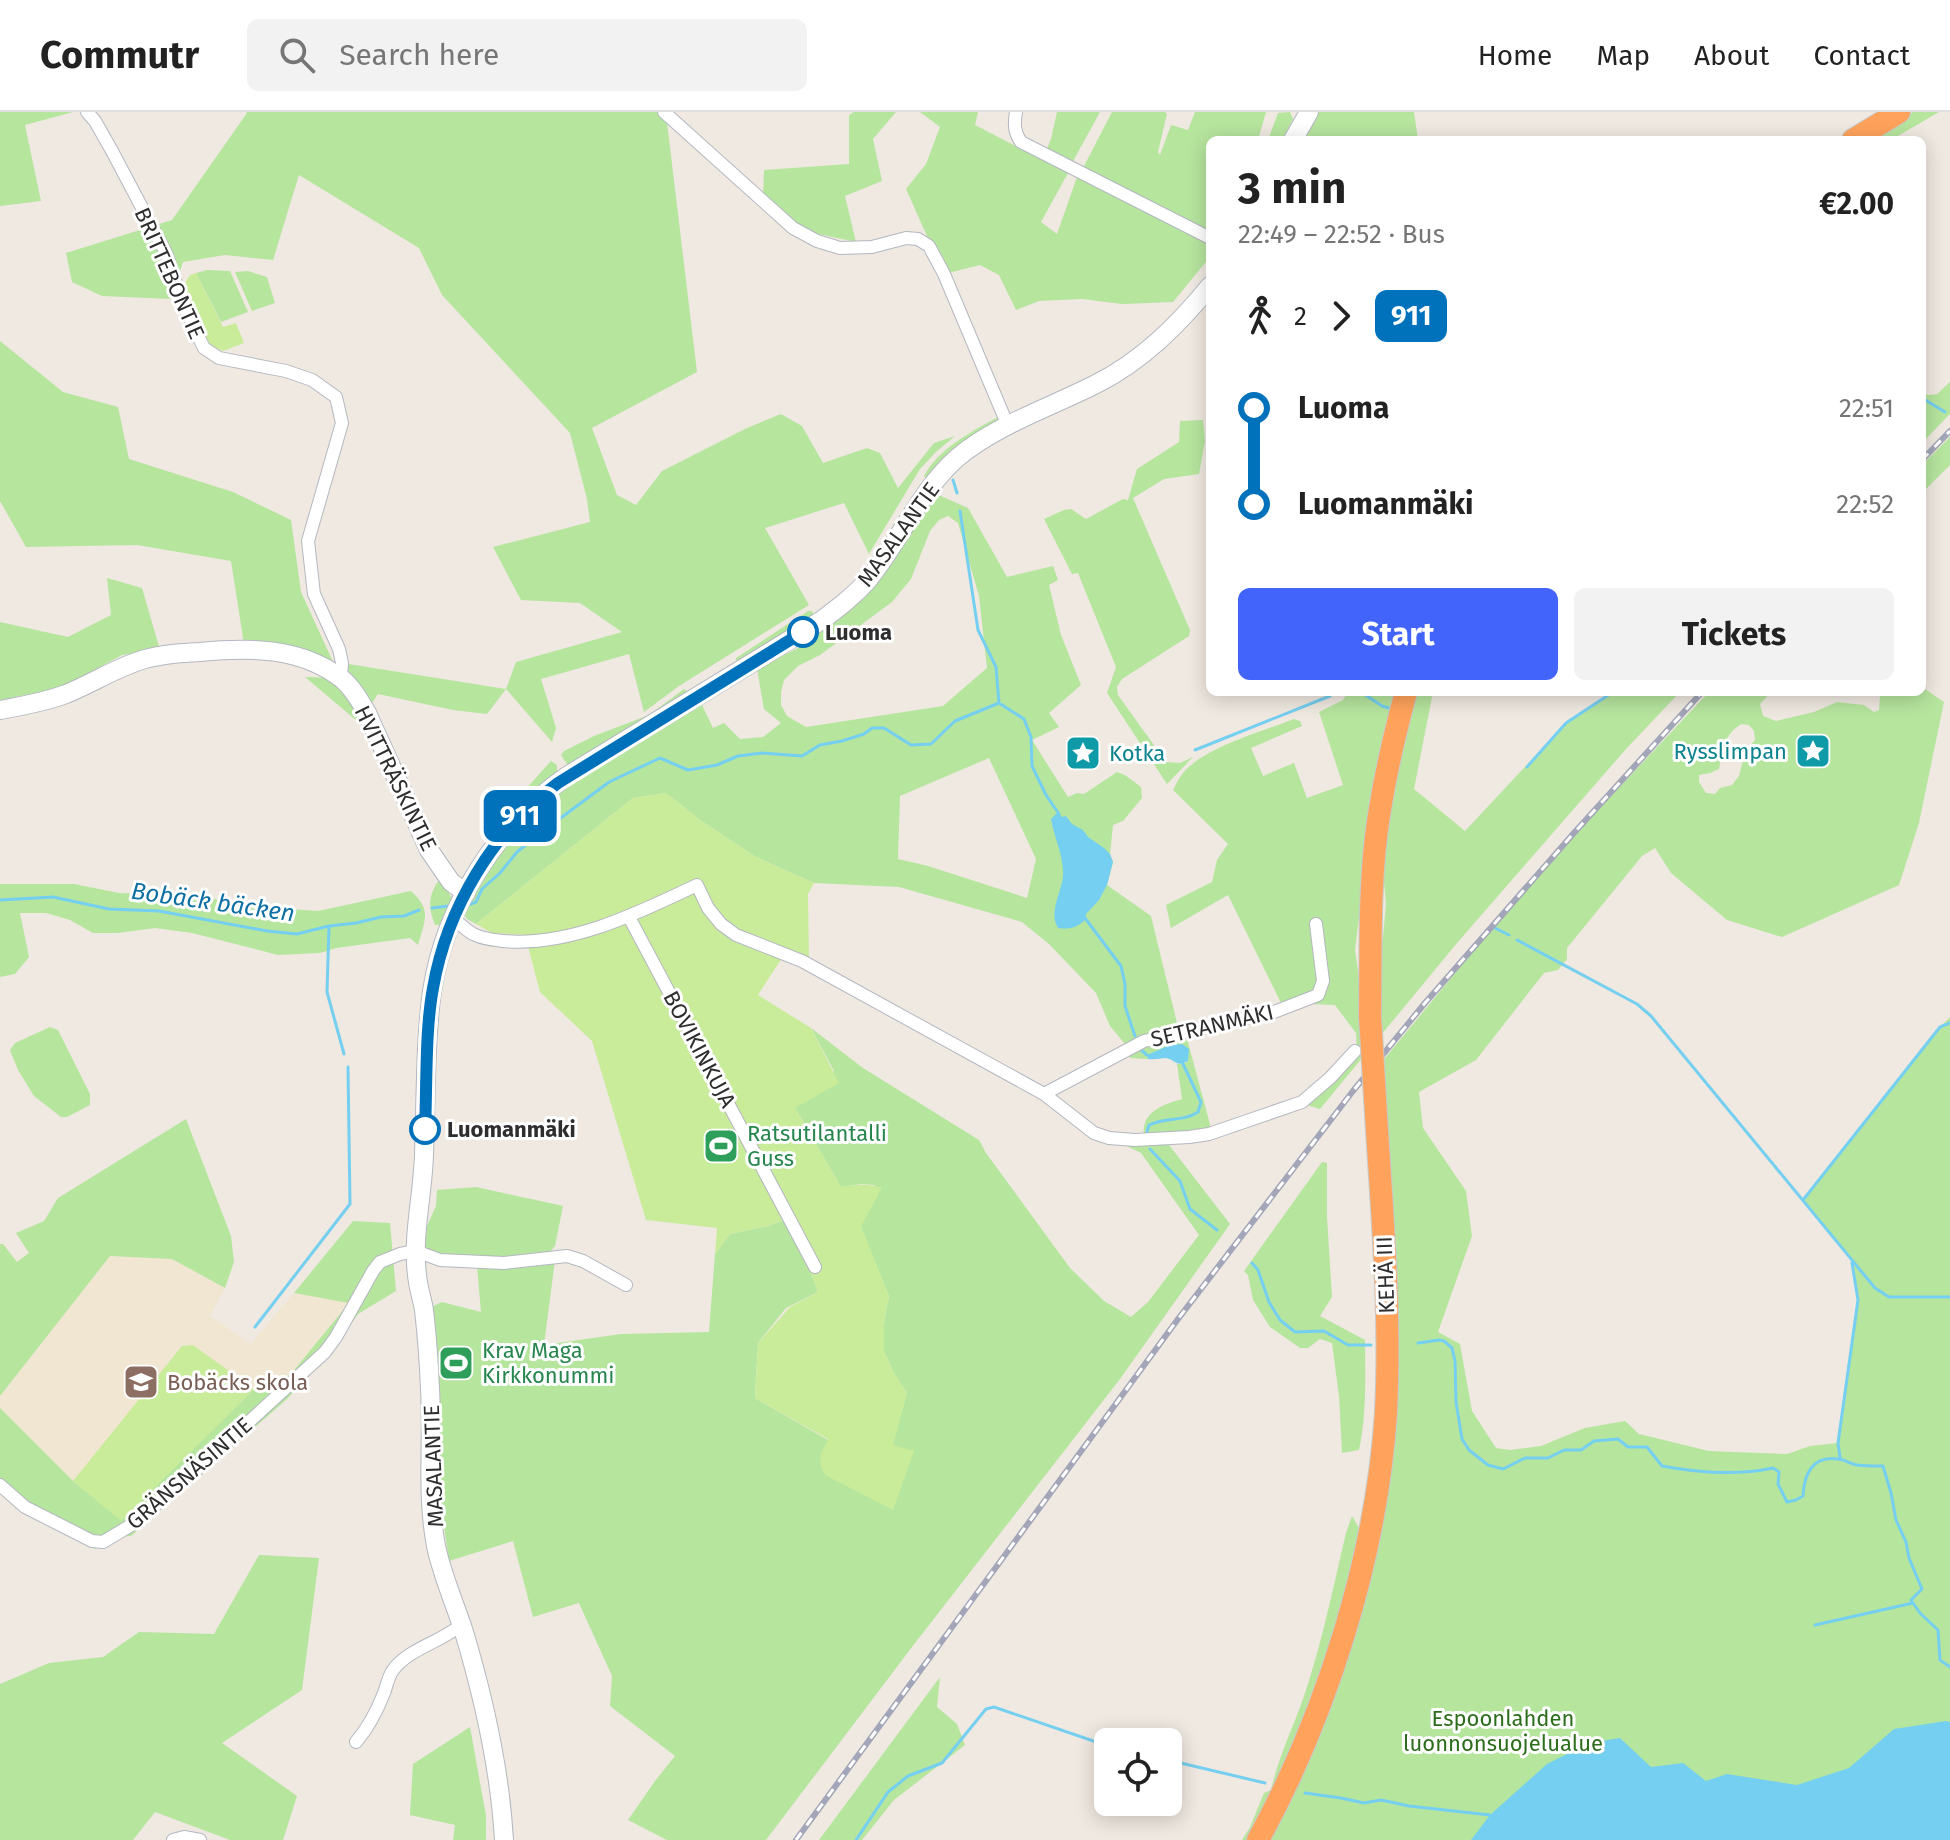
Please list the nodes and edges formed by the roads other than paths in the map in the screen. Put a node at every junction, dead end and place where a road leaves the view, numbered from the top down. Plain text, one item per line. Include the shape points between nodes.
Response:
1 (87, 112) edge
2 (664, 112) edge
3 (1016, 112) edge
4 (1309, 112) edge
5 (1899, 112) edge
6 (1295, 136) edge
7 (1860, 136) edge
8 (1206, 236) edge
9 (1206, 291) edge
10 (1008, 426) junction
11 (341, 678) junction
12 (1405, 696) edge
13 (0, 710) edge
14 (466, 893) junction
15 (629, 917) junction
16 (454, 919) junction
17 (1316, 924) dead end
18 (1355, 1051) dead end
19 (1044, 1094) junction
20 (416, 1251) junction
21 (815, 1267) dead end
22 (626, 1285) dead end
23 (0, 1485) edge
24 (461, 1625) junction
25 (356, 1742) dead end
26 (173, 1840) edge
27 (200, 1840) edge
28 (504, 1840) edge
29 (1258, 1840) edge

1 - 11 street, BRITTEBONTIE via 167,255 204,348 219,358 312,380 336,397 342,423 308,541 314,594 339,649
2 - 10 street via 793,228 817,241 840,248 872,247 906,238 929,246
3 - 8 street via 1014,127 1021,142
4 - 6 street
5 - 7 highway
9 - 10 street, MASALANTIE via 1135,360
10 - 14 street, MASALANTIE via 957,458 846,603 543,793 491,851
11 - 13 street, HVITTRÄSKINTIE via 309,661 263,650 167,654 143,659 54,698
11 - 14 street, HVITTRÄSKINTIE via 367,713 429,850 451,882
12 - 29 highway, KEHÄ III, bridge via 1384,783 1371,914 1370,1016 1387,1368 1378,1483 1362,1570 1331,1673 1310,1732
14 - 16 street, MASALANTIE
15 - 16 street via 550,940 522,942 487,939
15 - 19 street via 697,885 708,908 736,935 802,961
15 - 21 street, BOVIKINKUJA
16 - 20 street, MASALANTIE via 432,990
17 - 19 street, SETRANMÄKI via 1323,981 1318,995 1274,1012 1144,1041
18 - 19 street via 1302,1102 1189,1137 1109,1138 1094,1133
20 - 22 street via 440,1260 504,1263 567,1256
20 - 23 street, GRÄNSNÄSINTIE via 380,1262 325,1352 191,1475 114,1536 92,1541 25,1507
20 - 24 street, MASALANTIE via 430,1383 433,1524
24 - 25 street via 401,1661
24 - 28 street, MASALANTIE via 490,1737
26 - 27 street

